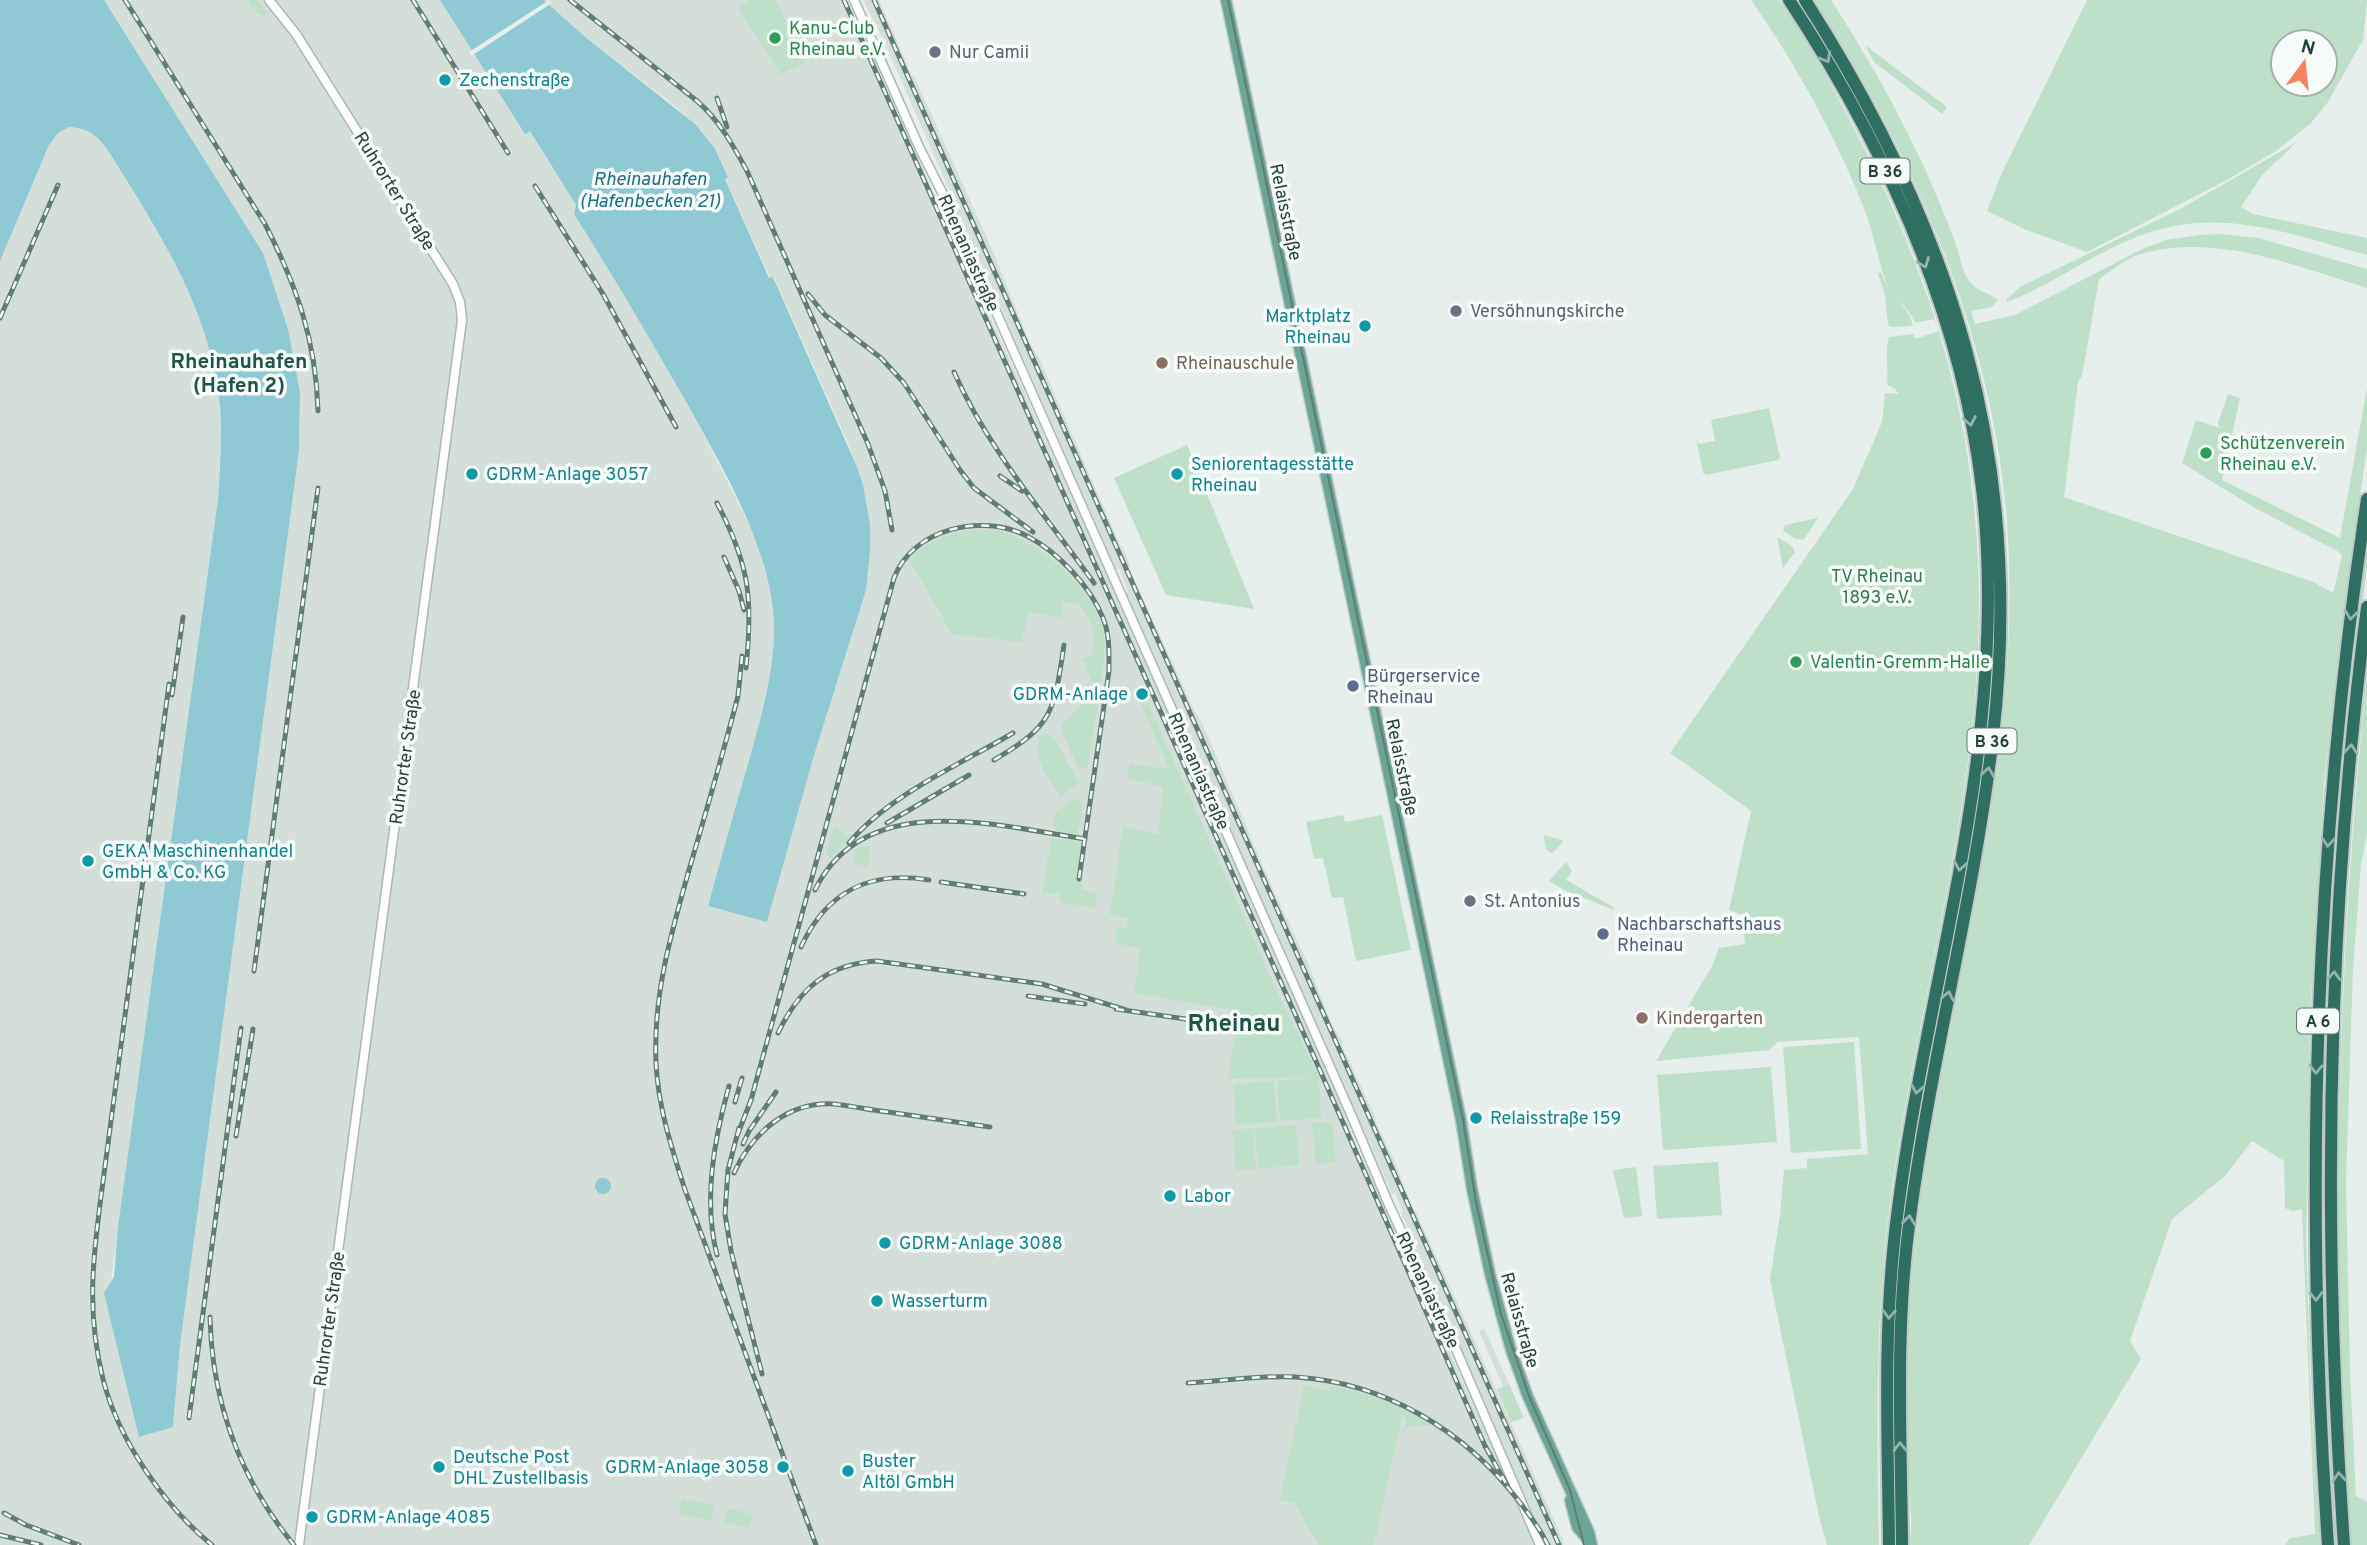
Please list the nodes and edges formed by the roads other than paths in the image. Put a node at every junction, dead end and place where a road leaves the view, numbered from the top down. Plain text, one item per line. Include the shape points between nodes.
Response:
1 (269, 0) edge
2 (854, 0) edge
3 (1226, 0) edge
4 (1789, 0) edge
5 (1805, 0) edge
6 (2367, 499) edge
7 (2367, 607) edge
8 (1895, 1519) junction
9 (299, 1545) edge
10 (1539, 1545) edge
11 (1592, 1545) edge
12 (1889, 1545) edge
13 (1902, 1545) edge
14 (2328, 1545) edge
15 (2344, 1545) edge

1 - 9 street, Ruhrorter Straße via 453,284 462,335 402,813
2 - 10 street, Rhenaniastraße via 1446,1326
3 - 11 main road, Relaisstraße via 1490,1274 1519,1375 1569,1490 1577,1527
4 -> 8 highway, B 36 via 1860,120 1929,274 1969,411 1986,531 1987,639 1976,767 1895,1233 1886,1385
8 -> 5 highway, B 36 via 1908,1230 1988,773 1998,672 2000,551 1984,420 1949,293 1878,125
6 -> 14 highway, A 6 via 2337,735 2318,1003 2315,1272
15 -> 7 highway, A 6 via 2331,1321 2330,1088 2341,862
8 - 12 highway, B 36
8 - 13 highway, B 36

